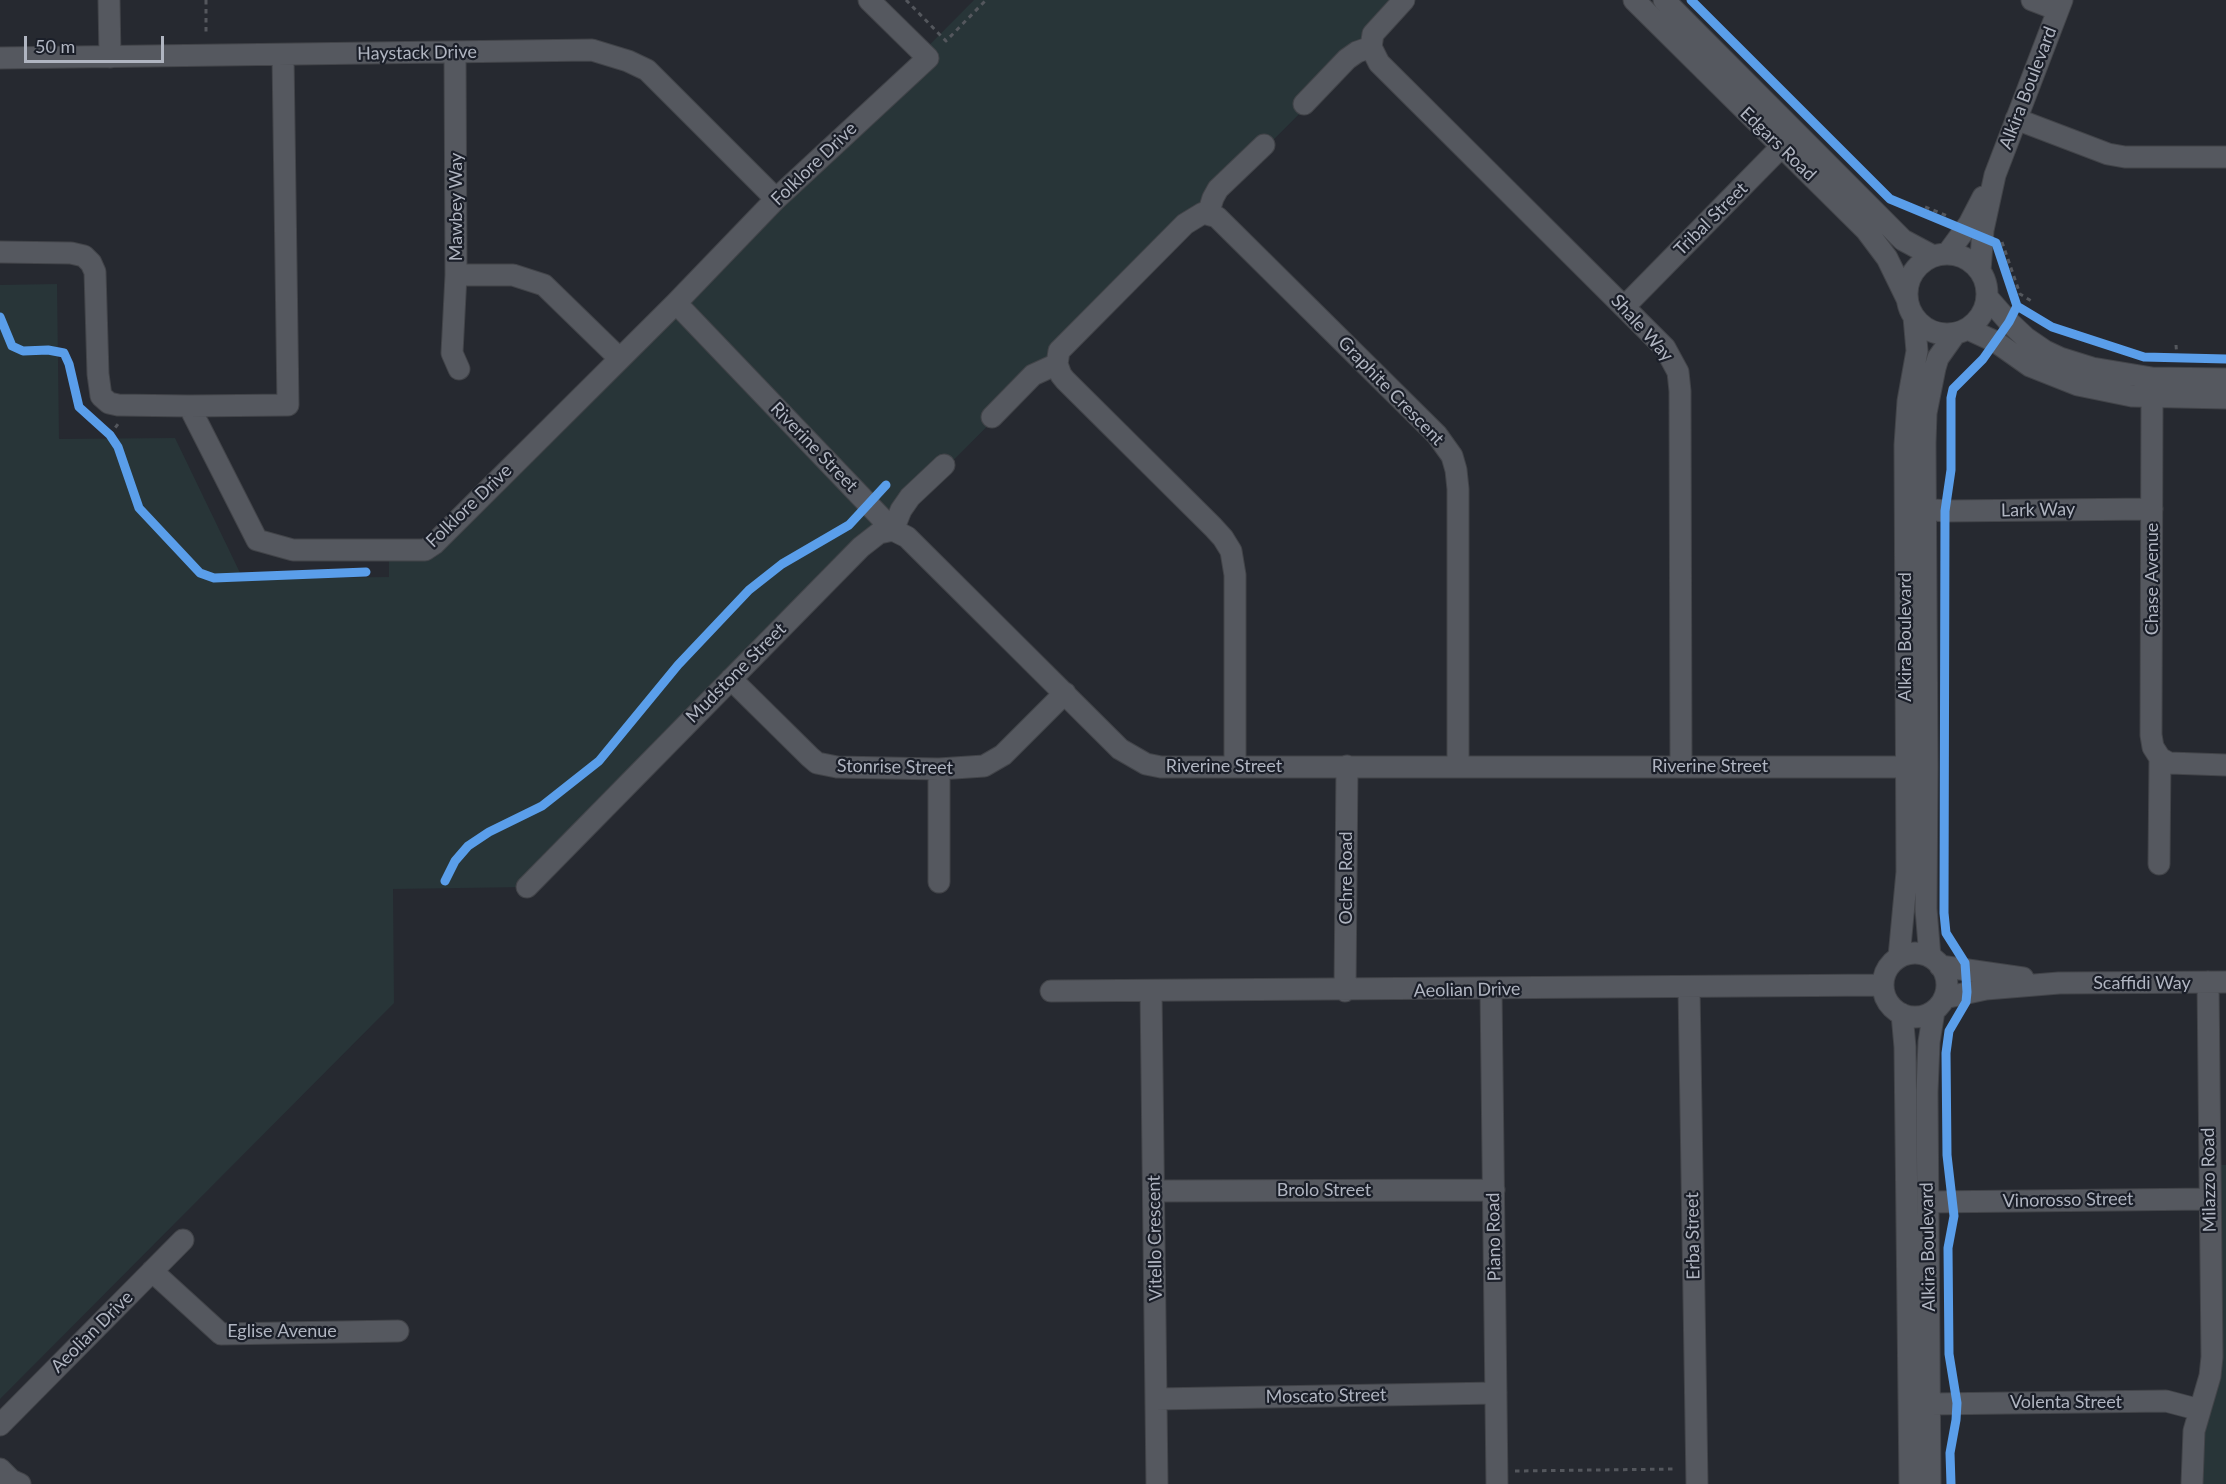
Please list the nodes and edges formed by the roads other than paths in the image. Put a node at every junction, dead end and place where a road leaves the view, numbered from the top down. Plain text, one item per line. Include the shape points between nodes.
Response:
1 (109, 0) edge
2 (869, 0) edge
3 (1404, 0) edge
4 (1634, 0) edge
5 (1664, 0) edge
6 (2032, 0) edge
7 (2060, 5) edge
8 (1371, 48) junction
9 (455, 52) junction
10 (284, 55) junction
11 (110, 57) junction
12 (0, 58) edge
13 (1304, 104) dead end
14 (2016, 120) junction
15 (1796, 132) junction
16 (1264, 145) dead end
17 (1781, 148) junction
18 (2226, 157) edge
19 (776, 199) junction
20 (1208, 214) junction
21 (1973, 234) junction
22 (0, 252) edge
23 (1940, 255) junction
24 (1980, 271) junction
25 (456, 275) junction
26 (1988, 297) junction
27 (676, 303) junction
28 (1624, 307) junction
29 (1911, 308) junction
30 (1962, 331) junction
31 (619, 358) junction
32 (1057, 364) junction
33 (459, 369) dead end
34 (2226, 379) edge
35 (2152, 398) junction
36 (2226, 398) edge
37 (189, 406) junction
38 (993, 417) dead end
39 (944, 465) dead end
40 (1925, 509) junction
41 (2152, 509) junction
42 (893, 530) junction
43 (731, 679) junction
44 (1065, 693) junction
45 (2160, 758) junction
46 (2226, 765) edge
47 (1235, 766) junction
48 (1347, 766) junction
49 (1458, 766) junction
50 (1681, 766) junction
51 (1905, 767) junction
52 (1927, 767) junction
53 (939, 769) junction
54 (2159, 864) dead end
55 (939, 882) dead end
56 (527, 887) dead end
57 (1899, 957) junction
58 (1935, 961) junction
59 (2217, 982) edge
60 (2059, 983) junction
61 (1883, 985) junction
62 (1689, 987) junction
63 (1491, 990) junction
64 (1051, 991) dead end
65 (1151, 991) junction
66 (1345, 991) junction
67 (1939, 1005) junction
68 (1902, 1014) junction
69 (1494, 1190) junction
70 (1155, 1191) junction
71 (2209, 1199) junction
72 (1928, 1202) junction
73 (183, 1240) dead end
74 (152, 1271) junction
75 (398, 1331) dead end
76 (1496, 1393) junction
77 (1156, 1399) junction
78 (1931, 1404) junction
79 (2200, 1410) junction
80 (0, 1425) edge
81 (0, 1469) edge
82 (1696, 1476) edge
83 (1497, 1478) edge
84 (20, 1484) edge
85 (1157, 1484) edge
86 (1910, 1484) edge
87 (1930, 1484) edge
88 (2192, 1484) edge

1 - 11 street
2 - 19 street, Folklore Drive via 928,58
3 - 8 street via 1373,34
4 - 17 street, Edgars Road
5 - 15 street, Edgars Road
6 - 7 street
7 - 14 street, Alkira Boulevard
8 - 13 street via 1347,59
8 - 28 street, Shale Way via 1379,63
9 - 10 street, Haystack Drive
9 - 19 street, Haystack Drive via 592,50 628,61 647,70
9 - 25 street, Mawbey Way
10 - 11 street, Haystack Drive
10 - 37 street via 288,405
11 - 12 street, Haystack Drive
14 - 18 street via 2125,157
14 - 21 street, Alkira Boulevard
15 - 17 street, Tribal Street
15 - 23 street, Edgars Road via 1903,240
16 - 20 street via 1218,189
17 - 28 street, Tribal Street
17 - 29 street, Edgars Road via 1866,230 1887,258
19 - 27 street, Folklore Drive
20 - 32 street via 1198,215 1185,224 1131,277 1059,351
20 - 49 street, Graphite Crescent via 1232,231 1437,435 1452,456 1458,489
21 - 23 street, Alkira Boulevard
21 - 24 street, Alkira Boulevard
22 - 37 street via 84,256 95,272 101,396 118,405
23 - 24 street via 1966,258
23 - 29 street via 1922,263 1913,273 1908,286
24 - 26 street
25 - 31 street, Mawbey Way via 513,275 544,285
25 - 33 street via 452,353
26 - 30 street via 1982,315
26 - 34 street via 2009,322 2060,358 2117,373 2177,364
27 - 31 street, Folklore Drive
27 - 42 street, Riverine Street
28 - 50 street, Shale Way via 1665,348 1678,372
29 - 30 street via 1923,327 1935,333
29 - 51 street, Alkira Boulevard via 1917,351 1905,445
30 - 35 street via 1996,342 2052,376 2104,392
30 - 40 street, Alkira Boulevard via 1938,358 1930,386
31 - 37 street, Folklore Drive via 425,550 293,550 257,540
32 - 38 street via 1033,375
32 - 47 street via 1065,380 1213,527 1231,551
35 - 36 street
35 - 41 street, Chase Avenue
39 - 42 street via 904,504
40 - 41 street, Lark Way
40 - 52 street, Alkira Boulevard
41 - 45 street, Chase Avenue via 2151,735
42 - 43 street, Mudstone Street via 879,533 861,548
42 - 44 street, Riverine Street via 907,537
43 - 53 street, Stonrise Street via 817,763 837,767
43 - 56 street, Mudstone Street
44 - 47 street, Riverine Street via 1120,749 1146,764
44 - 53 street, Stonrise Street via 994,762
45 - 46 street via 2178,765
45 - 54 street, Chase Avenue
47 - 48 street, Riverine Street
48 - 49 street, Riverine Street
48 - 66 street, Ochre Road
49 - 50 street, Riverine Street
50 - 51 street, Riverine Street
51 - 52 street, Riverine Street
51 - 57 street, Alkira Boulevard via 1907,872
52 - 58 street, Alkira Boulevard via 1926,909
53 - 55 street
57 - 58 street via 1920,953
57 - 61 street via 1886,972
58 - 60 street, Scaffidi Way
58 - 67 street via 1947,981
59 - 60 street, Scaffidi Way
59 - 71 street, Milazzo Road
60 - 67 street, Scaffidi Way via 1986,989
61 - 62 street, Aeolian Drive
61 - 68 street via 1888,1001
62 - 63 street, Aeolian Drive
62 - 82 street, Erba Street
63 - 66 street, Aeolian Drive
63 - 69 street, Piano Road
64 - 65 street, Aeolian Drive
65 - 66 street, Aeolian Drive
65 - 70 street, Vitello Crescent
67 - 68 street via 1924,1016
67 - 72 street, Alkira Boulevard via 1929,1042 1926,1092
68 - 86 street, Alkira Boulevard
69 - 70 street, Brolo Street
69 - 76 street, Piano Road
70 - 77 street, Vitello Crescent
71 - 72 street, Vinorosso Street
71 - 79 street, Milazzo Road via 2212,1357
72 - 78 street, Alkira Boulevard
73 - 74 street, Aeolian Drive
74 - 75 street, Eglise Avenue via 221,1334
74 - 80 street, Aeolian Drive
76 - 77 street, Moscato Street
76 - 83 street, Piano Road
77 - 85 street, Vitello Crescent
78 - 79 street, Volenta Street via 2166,1401
78 - 87 street, Alkira Boulevard
79 - 88 street, Milazzo Road via 2192,1451
81 - 84 street

